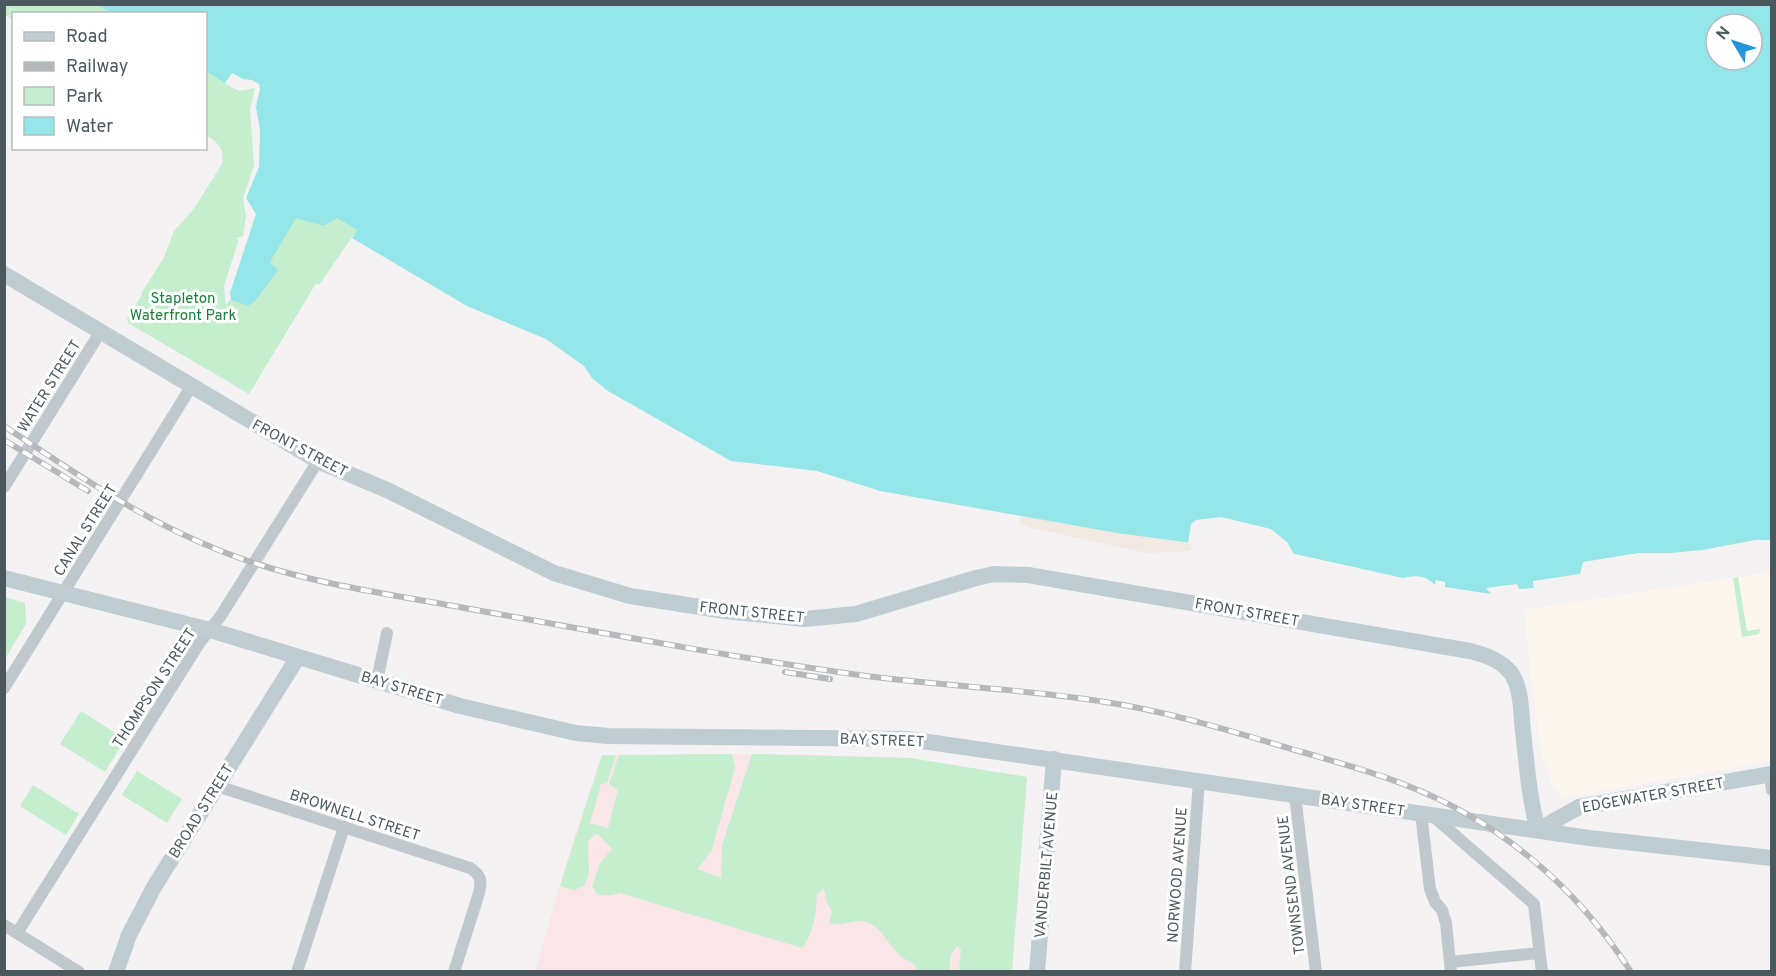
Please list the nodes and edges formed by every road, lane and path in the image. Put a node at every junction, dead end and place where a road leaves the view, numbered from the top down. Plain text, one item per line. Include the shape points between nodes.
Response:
1 (4, 274) edge
2 (101, 332) junction
3 (191, 387) junction
4 (318, 461) junction
5 (4, 487) edge
6 (4, 578) edge
7 (64, 593) junction
8 (210, 630) junction
9 (387, 633) dead end
10 (298, 657) junction
11 (377, 681) junction
12 (4, 688) edge
13 (1054, 759) junction
14 (1771, 779) edge
15 (1199, 781) junction
16 (217, 786) junction
17 (1296, 795) junction
18 (1428, 815) junction
19 (344, 827) junction
20 (1538, 830) junction
21 (1772, 858) edge
22 (4, 925) edge
23 (17, 933) junction
24 (1539, 953) junction
25 (1450, 967) edge
26 (79, 972) edge
27 (116, 972) edge
28 (297, 972) edge
29 (454, 972) edge
30 (1037, 972) edge
31 (1185, 972) edge
32 (1316, 972) edge
33 (1542, 972) edge

1 - 2 street, FRONT STREET
2 - 3 street, FRONT STREET
2 - 5 street, WATER STREET
3 - 4 street, FRONT STREET
3 - 7 street, CANAL STREET
4 - 8 street, THOMPSON STREET
4 - 20 street, FRONT STREET via 387,490 554,573 630,596 725,612 805,619 856,614 976,578 1028,574 1487,656 1511,673 1518,690
6 - 7 street, BAY STREET
7 - 8 street, BAY STREET
7 - 12 street, CANAL STREET
8 - 10 street, BAY STREET
8 - 23 street, THOMPSON STREET
9 - 11 street
10 - 11 street, BAY STREET
10 - 16 street, BROAD STREET
11 - 13 street, BAY STREET via 460,706 576,733 908,739
13 - 15 street, BAY STREET
13 - 30 street, VANDERBILT AVENUE
14 - 20 street, EDGEWATER STREET via 1579,807
15 - 17 street, BAY STREET
15 - 31 street, NORWOOD AVENUE
16 - 19 street, BROWNELL STREET
16 - 27 street, BROAD STREET via 154,886
17 - 18 street, BAY STREET
17 - 32 street, TOWNSEND AVENUE
18 - 20 street, BAY STREET
18 - 24 street via 1534,904
18 - 25 street via 1430,889 1446,923
19 - 28 street
19 - 29 street, BROWNELL STREET via 470,868 480,877 479,893
20 - 21 street, BAY STREET
22 - 23 street
23 - 26 street
24 - 25 street
24 - 33 street

